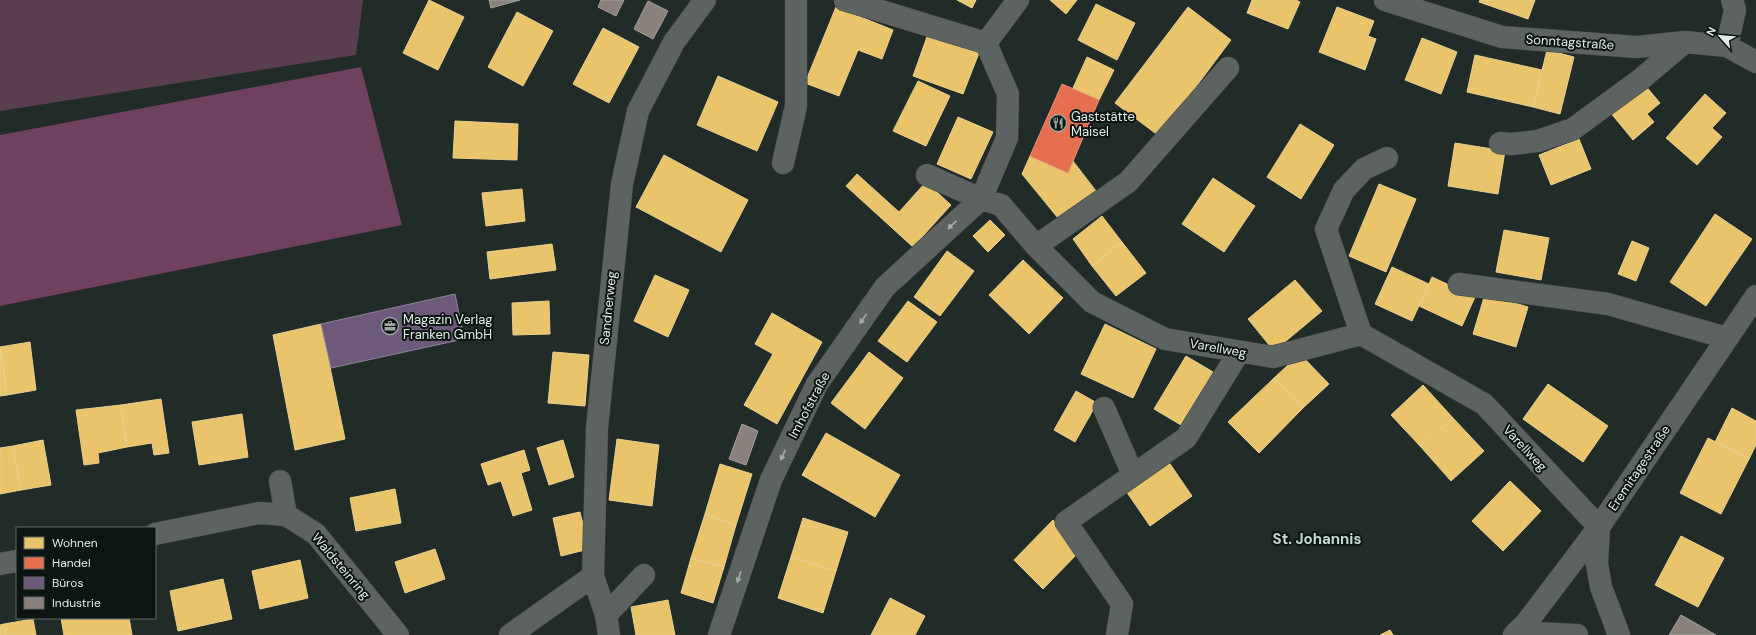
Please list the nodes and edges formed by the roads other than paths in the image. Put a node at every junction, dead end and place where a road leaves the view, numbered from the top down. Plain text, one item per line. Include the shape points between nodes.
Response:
1 (705, 0) edge
2 (796, 0) edge
3 (844, 0) edge
4 (1018, 0) edge
5 (1385, 0) edge
6 (1732, 0) edge
7 (1686, 42) junction
8 (986, 43) junction
9 (1727, 46) junction
10 (1756, 62) edge
11 (1228, 68) dead end
12 (1500, 143) dead end
13 (1387, 158) dead end
14 (783, 164) dead end
15 (927, 175) dead end
16 (981, 199) junction
17 (1036, 246) junction
18 (1459, 284) dead end
19 (1756, 296) edge
20 (1361, 334) junction
21 (1727, 338) junction
22 (1239, 352) junction
23 (1104, 408) dead end
24 (1133, 476) junction
25 (280, 481) dead end
26 (286, 515) junction
27 (1599, 527) junction
28 (156, 534) edge
29 (16, 561) edge
30 (0, 564) edge
31 (644, 575) dead end
32 (593, 576) junction
33 (607, 625) edge
34 (398, 635) edge
35 (510, 635) edge
36 (719, 635) edge
37 (1117, 635) edge
38 (1514, 635) edge
39 (1523, 635) edge
40 (1577, 635) edge
41 (1619, 635) edge

1 - 32 street, Sandnerweg via 674,42 638,111 622,184 598,408
2 - 14 street via 796,106
3 - 8 street
4 - 8 street
5 - 7 street, Sonntagstraße via 1502,37 1636,47
6 - 9 street via 1735,10
7 - 9 street, Sonntagstraße
7 - 12 street via 1640,80 1572,129 1538,141
8 - 16 street via 1008,94 1006,138
9 - 10 street, Sonntagstraße
11 - 17 street via 1128,182
13 - 20 street via 1364,170 1344,190 1326,229
15 - 16 street, Varellweg
16 - 17 street, Varellweg via 1002,205
16 -> 36 street, Imhofstraße via 885,287 817,384 771,480
17 - 22 street, Varellweg via 1092,302 1165,339
18 - 21 street via 1608,304
19 - 21 street, Eremitagestraße
20 - 22 street, Varellweg via 1273,357
20 - 27 street, Varellweg via 1484,404
21 - 27 street, Eremitagestraße
22 - 24 street via 1186,438
23 - 24 street
24 - 37 street via 1066,522 1122,604
25 - 26 street
26 - 28 street, Waldsteinring via 259,513
26 - 34 street, Waldsteinring via 316,534
27 - 38 street, Eremitagestraße via 1527,622
27 - 41 street via 1597,564 1601,587
29 - 30 street
31 - 33 street
32 - 33 street, Sandnerweg
32 - 35 street
39 - 40 street

